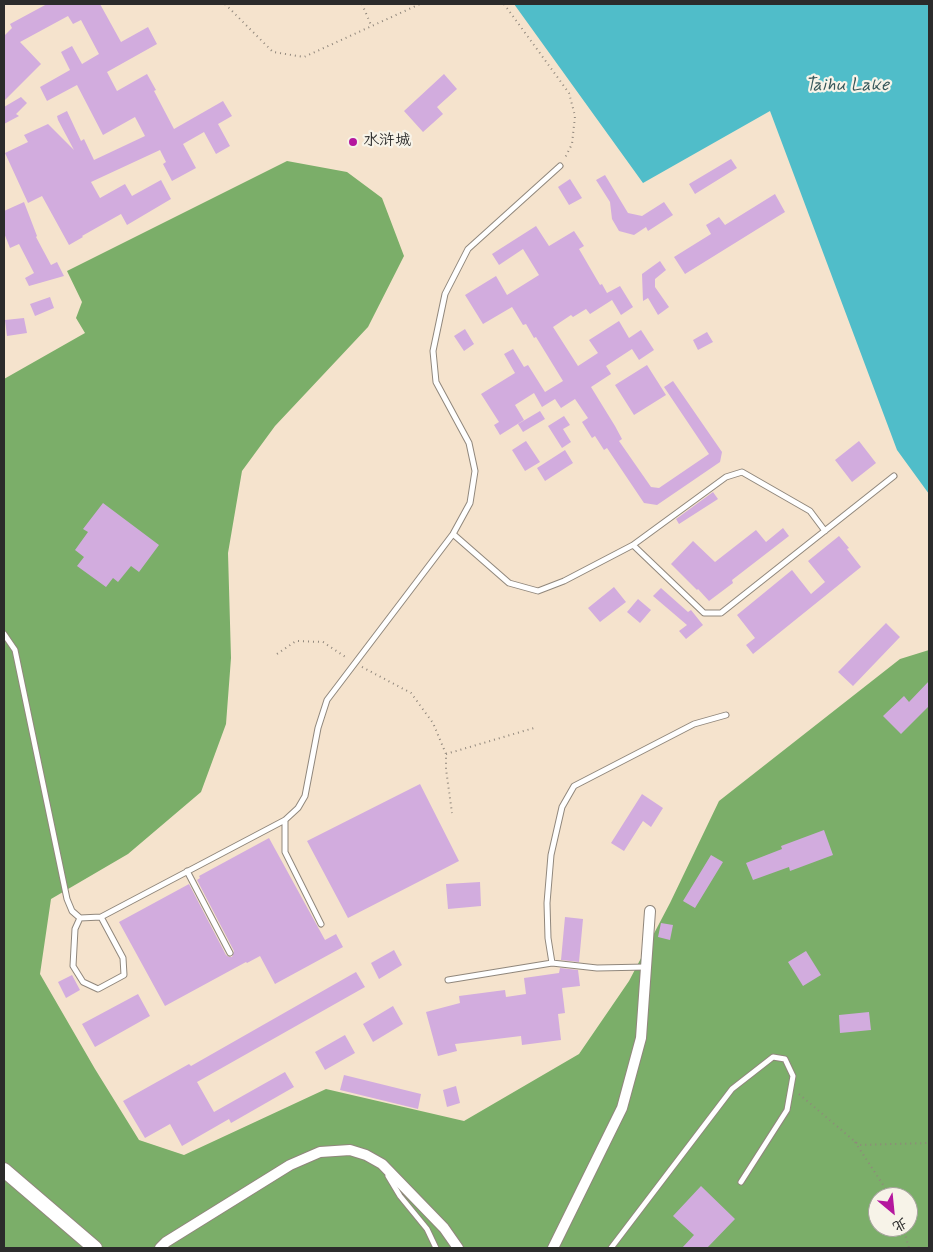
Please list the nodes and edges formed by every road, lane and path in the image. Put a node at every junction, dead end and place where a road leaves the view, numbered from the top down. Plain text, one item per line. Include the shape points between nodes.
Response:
1 (226, 4) edge
2 (362, 4) edge
3 (420, 4) edge
4 (504, 4) edge
5 (372, 25) junction
6 (560, 166) joint
7 (894, 476) dead end
8 (825, 531) junction
9 (453, 534) junction
10 (633, 545) junction
11 (4, 634) edge
12 (277, 654) dead end
13 (355, 664) junction
14 (726, 715) dead end
15 (534, 728) dead end
16 (446, 754) junction
17 (452, 813) dead end
18 (285, 820) junction
19 (187, 872) junction
20 (650, 911) dead end
21 (101, 917) junction
22 (80, 918) junction
23 (321, 924) dead end
24 (230, 953) dead end
25 (552, 963) junction
26 (646, 967) junction
27 (448, 980) dead end
28 (791, 1088) junction
29 (852, 1138) junction
30 (929, 1143) edge
31 (382, 1164) junction
32 (4, 1170) edge
33 (741, 1182) dead end
34 (884, 1187) edge
35 (95, 1248) edge
36 (160, 1248) edge
37 (436, 1248) edge
38 (458, 1248) edge
39 (553, 1248) edge
40 (611, 1248) edge

1 - 5 path via 273,52 304,57
2 - 5 path
3 - 5 path
4 - 6 path via 569,93 575,116 572,144
6 - 9 lane via 468,249 445,294 433,351 436,382 469,443 475,471 470,503
7 - 8 lane
8 - 10 lane via 810,511 742,472 726,477
8 - 10 lane via 721,614 704,613
9 - 10 lane via 509,583 538,591
9 - 13 lane
11 - 22 lane via 15,650 67,899 72,911
12 - 13 path via 296,641 323,642
13 - 16 path via 411,693 433,724
13 - 18 lane via 327,700 318,728 305,796
14 - 25 lane via 694,724 574,786 562,807 551,854 547,903
15 - 16 path
16 - 17 path
18 - 19 lane
18 - 23 lane via 285,852
19 - 21 lane
19 - 24 lane
20 - 26 street
21 - 22 lane
21 - 22 lane via 123,958 124,975 98,989 84,982 73,966 75,929
25 - 26 lane via 597,968
25 - 27 lane
26 - 39 street via 642,1038 622,1108
28 - 29 path
28 - 33 lane via 787,1110
28 - 40 lane via 792,1076 785,1059 773,1057 732,1089
29 - 30 path via 859,1145
29 - 34 path
31 - 36 street via 366,1154 350,1150 320,1152 290,1165
31 - 37 lane via 400,1196 427,1229
31 - 38 street via 444,1228
32 - 35 street

